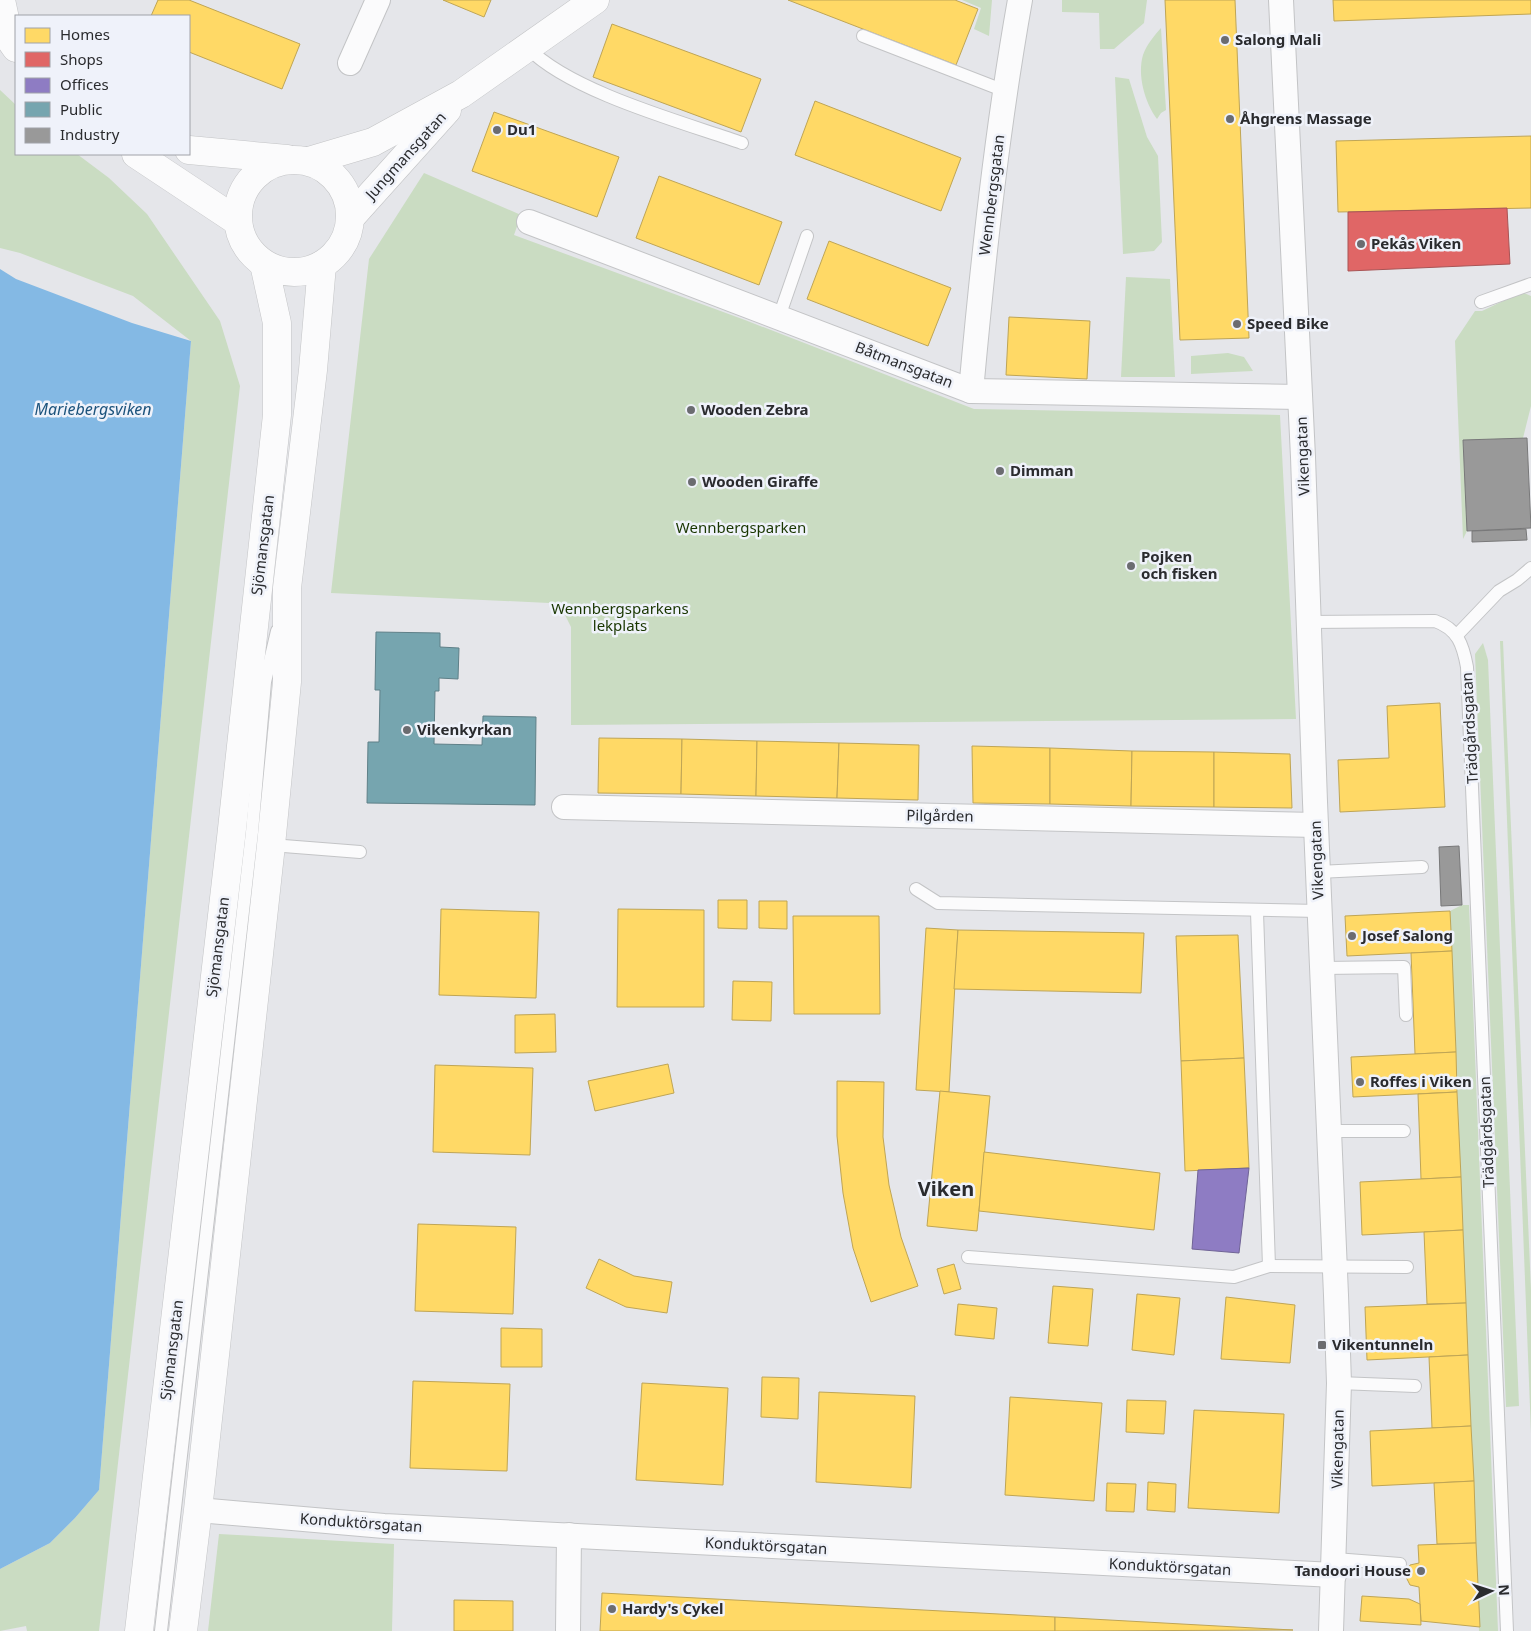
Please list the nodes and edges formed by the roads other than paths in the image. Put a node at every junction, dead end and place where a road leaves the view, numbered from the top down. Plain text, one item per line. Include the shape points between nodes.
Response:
1 (1, 0) edge
2 (378, 0) edge
3 (595, 0) edge
4 (1020, 0) edge
5 (1282, 0) edge
6 (863, 36) dead end
7 (15, 47) edge
8 (528, 48) junction
9 (350, 63) dead end
10 (1005, 90) junction
11 (461, 94) junction
12 (742, 143) dead end
13 (190, 150) edge
14 (138, 155) edge
15 (301, 160) junction
16 (351, 217) junction
17 (237, 221) junction
18 (529, 222) dead end
19 (808, 236) dead end
20 (264, 264) junction
21 (322, 265) junction
22 (1531, 284) edge
23 (1481, 302) dead end
24 (779, 317) junction
25 (972, 391) junction
26 (1300, 397) junction
27 (1531, 568) edge
28 (287, 588) junction
29 (1308, 622) junction
30 (1457, 635) junction
31 (564, 807) dead end
32 (1316, 825) junction
33 (271, 845) junction
34 (360, 852) dead end
35 (1422, 867) dead end
36 (1318, 872) junction
37 (916, 890) dead end
38 (1319, 911) junction
39 (1257, 912) junction
40 (1322, 968) junction
41 (1406, 1015) dead end
42 (1329, 1131) junction
43 (1404, 1131) dead end
44 (968, 1257) dead end
45 (1269, 1266) junction
46 (1335, 1267) junction
47 (1407, 1267) dead end
48 (1339, 1384) junction
49 (1415, 1386) dead end
50 (198, 1510) junction
51 (569, 1535) junction
52 (1400, 1564) dead end
53 (1334, 1567) junction
54 (139, 1631) edge
55 (161, 1631) edge
56 (183, 1631) edge
57 (568, 1631) edge
58 (1331, 1631) edge
59 (1508, 1631) edge

1 - 7 street via 9,38
2 - 9 street
3 - 8 street, Jungmansgatan
4 - 10 street, Wennbergsgatan
5 - 26 street, Vikengatan
6 - 10 lane
8 - 11 street, Jungmansgatan
8 - 12 lane via 542,62 575,80
10 - 25 street, Wennbergsgatan
11 - 15 street, Jungmansgatan via 373,142
11 - 16 street, Jungmansgatan
13 - 15 street
14 - 17 street
15 - 16 street via 323,167 335,176 349,202
15 - 17 street via 277,162 262,170 241,198
16 - 21 street via 347,236 337,253
17 - 20 street via 245,243
18 - 24 street, Båtmansgatan
19 - 24 lane
20 - 21 street via 293,272 308,271
20 - 54 street, Sjömansgatan via 277,323 277,415
21 - 28 street, Sjömansgatan
22 - 23 lane
24 - 25 street, Båtmansgatan
25 - 26 street, Båtmansgatan
26 - 29 street, Vikengatan
27 - 30 lane via 1499,591
28 - 33 street, Sjömansgatan via 286,682
28 - 55 lane, Sjömansgatan via 265,682 252,832
29 - 30 lane via 1425,620 1444,624
29 - 32 street, Vikengatan
30 - 59 lane, Trädgårdsgatan via 1465,656 1468,679
31 - 32 street, Pilgården
32 - 36 street, Vikengatan
33 - 34 lane
33 - 50 street, Sjömansgatan
35 - 36 lane
36 - 38 street, Vikengatan
37 - 39 lane, Vikengatan via 938,903
38 - 39 lane, Vikengatan
38 - 40 street, Vikengatan
39 - 45 lane
40 - 41 lane via 1404,967
40 - 42 street, Vikengatan
42 - 43 lane
42 - 46 street, Vikengatan
44 - 45 lane via 1234,1277
45 - 46 lane
46 - 47 lane
46 - 48 street, Vikengatan
48 - 49 lane
48 - 53 street, Vikengatan
50 - 51 street, Konduktörsgatan via 384,1526
50 - 56 street, Sjömansgatan
51 - 53 street, Konduktörsgatan
51 - 57 street
52 - 53 lane
53 - 58 street, Vikengatan

